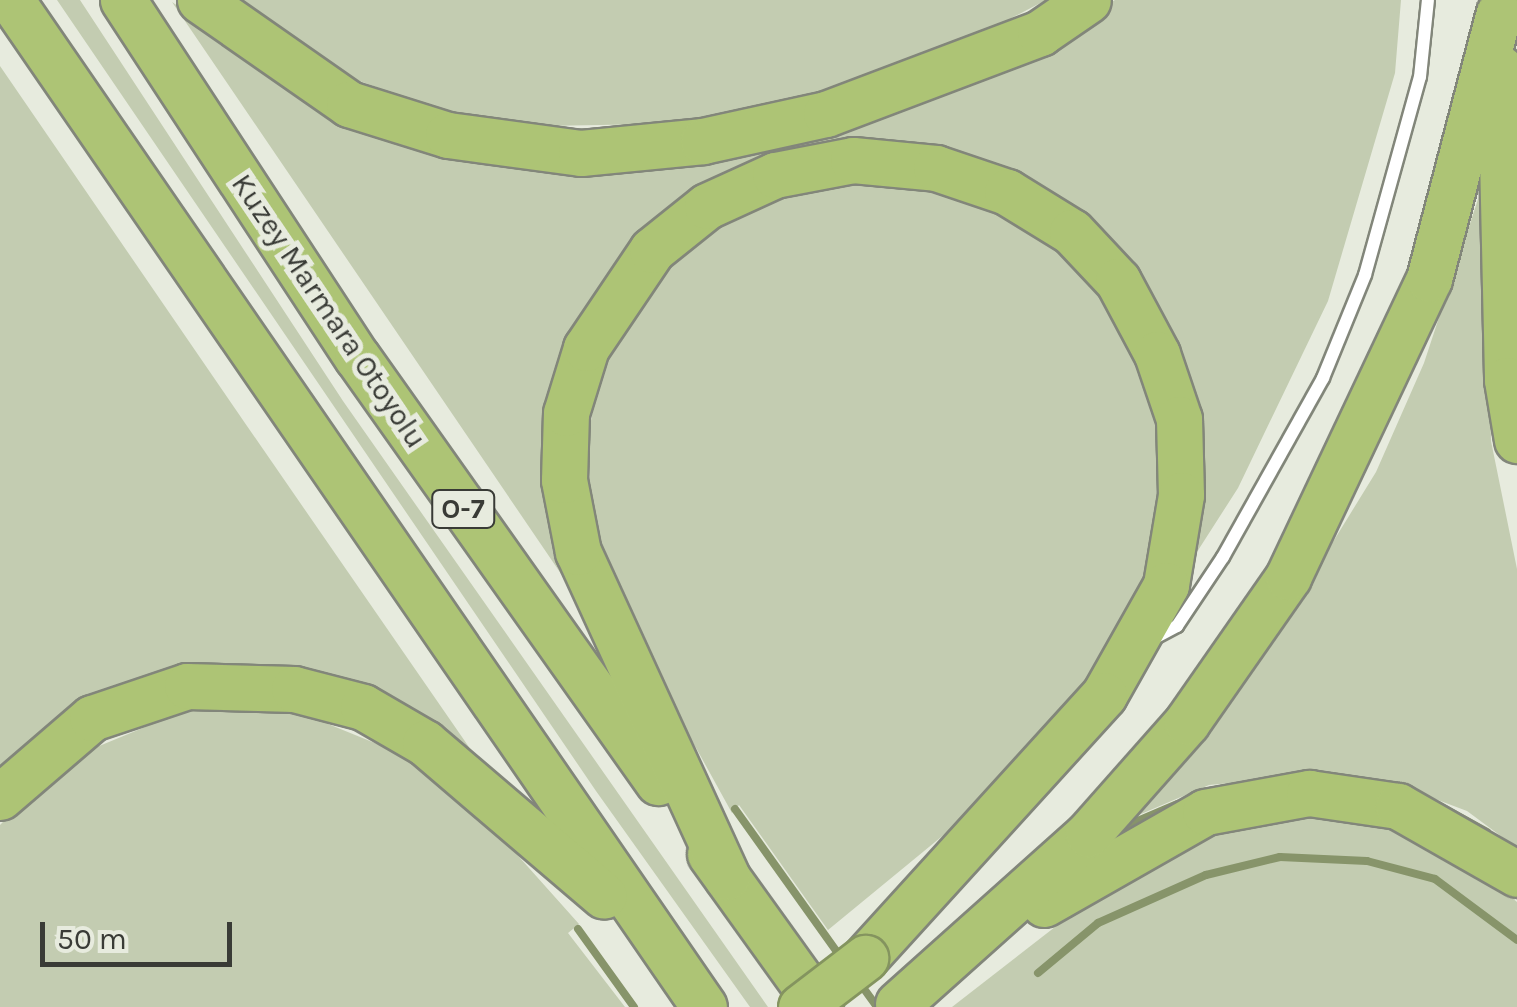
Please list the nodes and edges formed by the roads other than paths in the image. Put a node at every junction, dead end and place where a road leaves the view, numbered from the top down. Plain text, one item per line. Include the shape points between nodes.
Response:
1 (11, 0) edge
2 (123, 0) edge
3 (200, 0) edge
4 (1088, 0) edge
5 (1428, 0) edge
6 (1497, 7) edge
7 (1517, 440) edge
8 (1134, 642) junction
9 (0, 797) edge
10 (1517, 874) edge
11 (726, 878) junction
12 (659, 946) junction
13 (896, 1006) edge
14 (704, 1007) edge
15 (801, 1007) edge
16 (820, 1007) edge

1 - 12 highway
2 - 11 highway, Kuzey Marmara Otoyolu / O-7 via 357,357
3 - 4 highway via 349,104 448,135 581,152 703,142 826,114 1040,32
5 - 8 lane via 1420,77 1375,239 1323,378 1177,626 1156,642
6 - 7 highway via 1507,380
6 - 13 highway via 1430,280 1288,577 1186,722 1088,834
8 - 11 highway via 1166,585 1181,496 1179,419 1118,281 1072,232 1007,192 936,168 853,160 775,175 708,206 652,250 586,348 566,413 564,480 578,552
8 - 15 highway, bridge via 1104,694 865,958
9 - 12 highway via 92,718 187,686 294,689 363,707 425,743
10 - 13 highway via 1398,806 1352,795 1254,798 1205,812 1087,874
11 - 16 highway, Kuzey Marmara Otoyolu / O-7
12 - 14 highway

